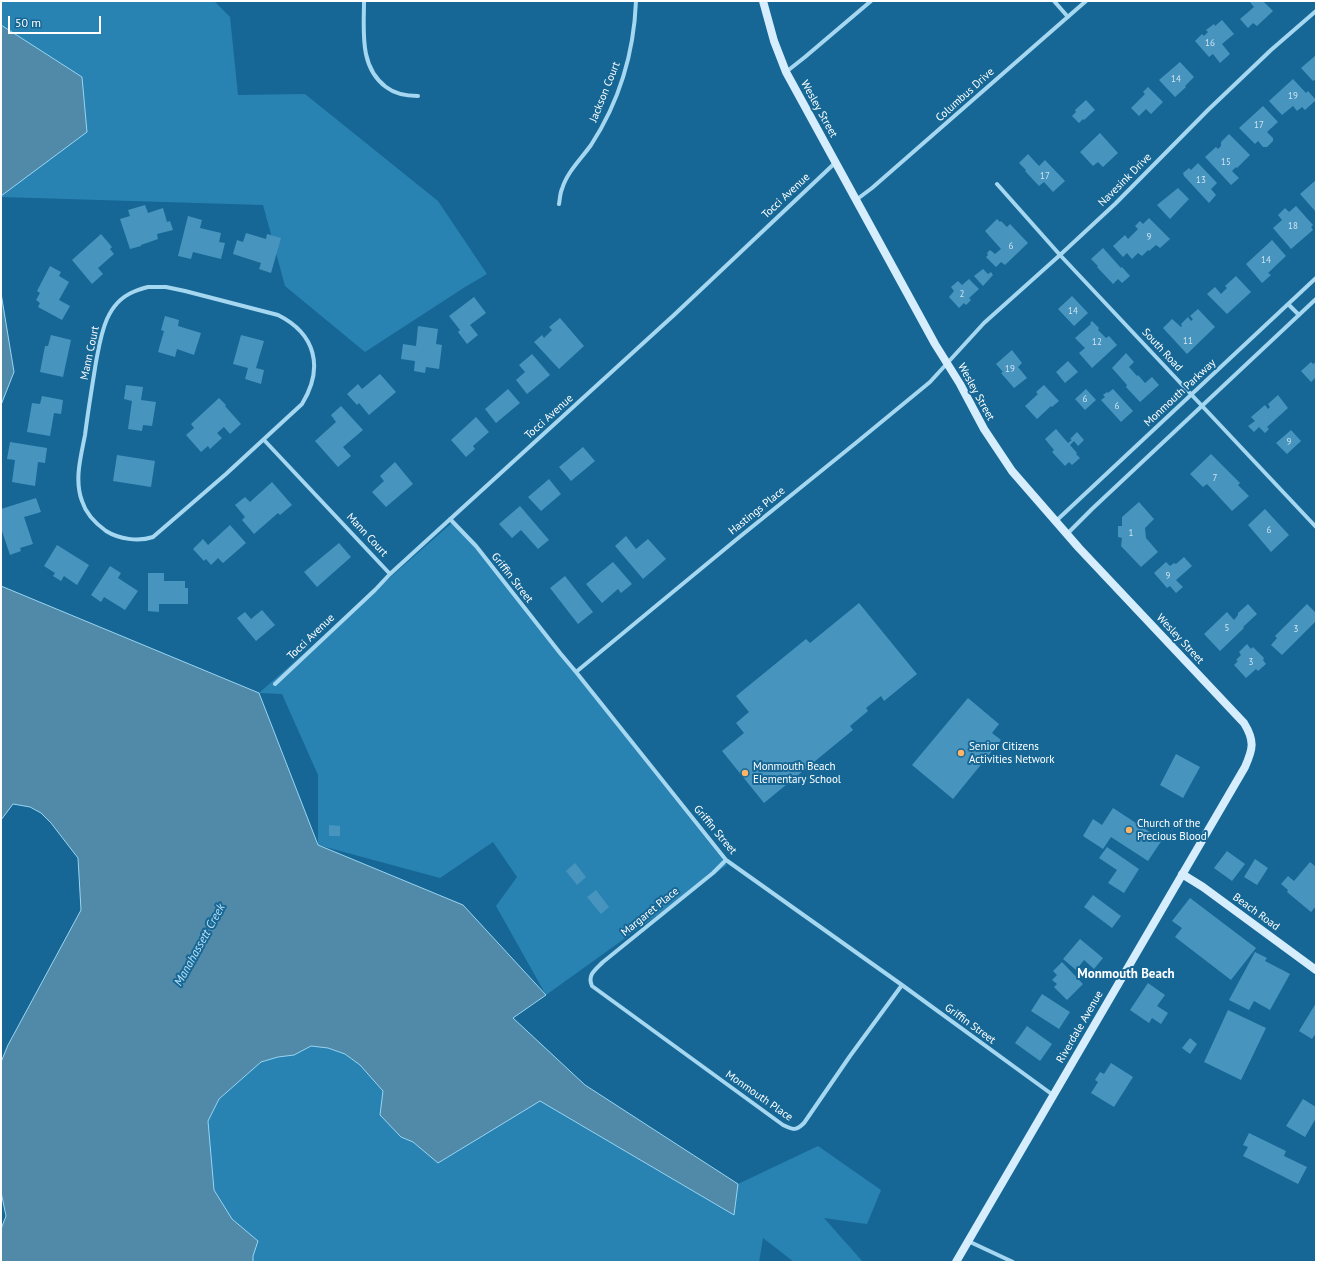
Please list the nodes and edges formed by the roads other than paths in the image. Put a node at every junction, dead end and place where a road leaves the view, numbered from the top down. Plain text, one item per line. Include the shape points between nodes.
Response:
1 (364, 1) edge
2 (636, 1) edge
3 (763, 1) edge
4 (871, 1) edge
5 (1054, 1) edge
6 (1086, 1) edge
7 (1316, 10) edge
8 (1068, 17) junction
9 (786, 72) junction
10 (418, 96) dead end
11 (836, 162) junction
12 (997, 184) dead end
13 (856, 200) junction
14 (559, 204) dead end
15 (1060, 255) junction
16 (1316, 278) edge
17 (1316, 299) edge
18 (1288, 304) junction
19 (1299, 315) junction
20 (946, 363) junction
21 (1192, 395) junction
22 (1202, 406) junction
23 (264, 440) junction
24 (450, 519) junction
25 (1056, 521) junction
26 (1316, 527) edge
27 (1067, 535) junction
28 (390, 574) junction
29 (576, 672) junction
30 (275, 684) dead end
31 (1251, 739) joint
32 (726, 860) junction
33 (1182, 874) junction
34 (1316, 970) edge
35 (590, 981) joint
36 (902, 984) junction
37 (1053, 1095) junction
38 (968, 1241) junction
39 (956, 1262) edge
40 (1013, 1262) edge

1 - 10 street via 364,41 369,67 379,82 391,91
2 - 14 street, Jackson Court via 630,54 622,79 609,112 594,139 565,181
3 - 9 street, Wesley Street
4 - 9 street
5 - 8 street
6 - 8 street, Columbus Drive
7 - 15 street, Navesink Drive via 1208,110 1115,204
8 - 13 street, Columbus Drive
9 - 11 street, Wesley Street
11 - 13 street, Wesley Street
11 - 24 street, Tocci Avenue via 674,315
12 - 15 street, South Road
13 - 20 street, Wesley Street
15 - 20 street, Navesink Drive via 984,323
15 - 21 street, South Road
16 - 18 street, Monmouth Parkway
17 - 19 street
18 - 19 street
18 - 21 street, Monmouth Parkway
19 - 22 street
20 - 25 street, Wesley Street via 994,446 1012,471
20 - 29 street, Hastings Place via 930,382
21 - 22 street, South Road
21 - 25 street, Monmouth Parkway
22 - 26 street, South Road
22 - 27 street
23 - 23 street, Mann Court via 153,537 134,540 120,537 97,524 82,501 79,474 99,346 107,316 115,305 133,292 148,287 166,287 272,313 298,328 314,359 314,378 302,404
23 - 28 street, Mann Court
24 - 28 street, Tocci Avenue
24 - 29 street, Griffin Street via 476,546
25 - 27 street, Wesley Street
27 - 31 street, Wesley Street via 1244,723
28 - 30 street, Tocci Avenue
29 - 32 street, Griffin Street
31 - 33 street, Riverdale Avenue via 1251,753 1245,767
32 - 35 street, Margaret Place via 603,962 594,971
32 - 36 street, Griffin Street
33 - 34 street, Beach Road
33 - 37 street, Riverdale Avenue
35 - 36 street, Monmouth Place via 597,991 792,1130 804,1123
36 - 37 street, Griffin Street
37 - 38 street, Riverdale Avenue
38 - 39 street, Riverdale Avenue
38 - 40 street

